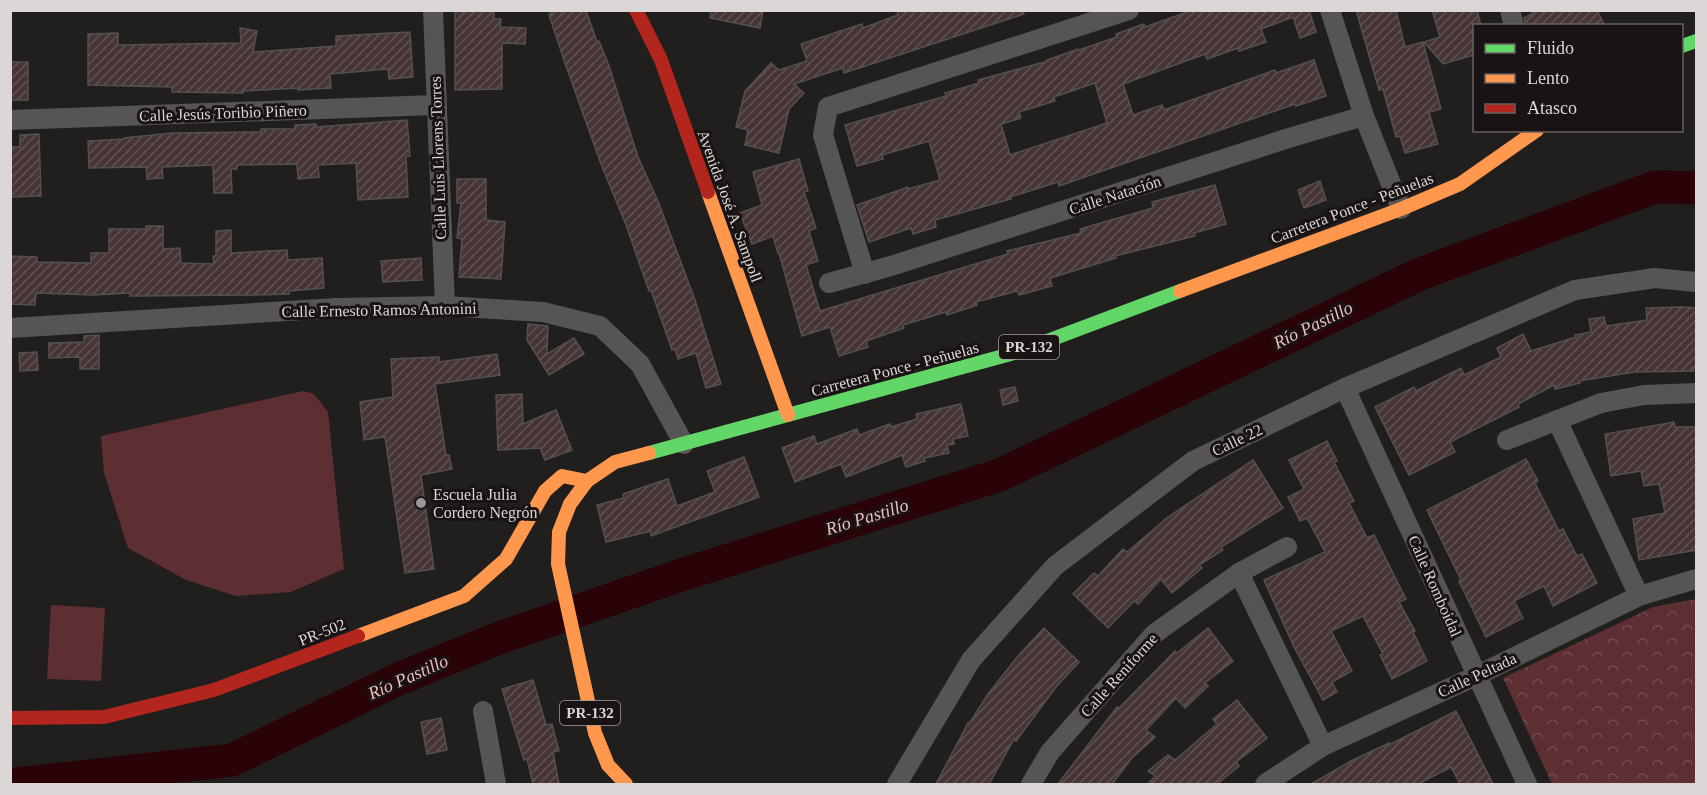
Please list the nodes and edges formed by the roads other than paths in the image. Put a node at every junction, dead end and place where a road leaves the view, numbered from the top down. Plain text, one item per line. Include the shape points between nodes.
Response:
1 (433, 10) edge
2 (636, 10) edge
3 (1129, 10) edge
4 (1330, 10) edge
5 (435, 105) junction
6 (1364, 116) junction
7 (10, 120) edge
8 (1534, 132) edge
9 (1401, 208) junction
10 (865, 274) junction
11 (1696, 282) edge
12 (829, 283) dead end
13 (445, 306) junction
14 (10, 328) edge
15 (1345, 388) junction
16 (1696, 393) edge
17 (788, 416) junction
18 (1557, 420) junction
19 (1507, 440) dead end
20 (684, 444) junction
21 (587, 482) junction
22 (1287, 547) dead end
23 (1239, 573) junction
24 (1696, 579) edge
25 (1640, 596) junction
26 (1476, 676) junction
27 (483, 711) dead end
28 (10, 718) edge
29 (1323, 746) junction
30 (496, 784) edge
31 (626, 784) edge
32 (897, 784) edge
33 (1031, 784) edge
34 (1265, 784) edge
35 (1527, 784) edge

1 - 5 street, Calle Luis Llorens Torres
2 - 17 main road, Avenida José A. Sampoll via 661,60
3 - 10 street via 828,107 823,135
4 - 6 street
5 - 7 street, Calle Jesús Toribio Piñero
5 - 13 street, Calle Luis Llorens Torres
6 - 9 street
6 - 10 street, Calle Natación
8 - 9 main road, Carretera Ponce - Peñuelas / PR-132 via 1460,184
9 - 17 main road, Carretera Ponce - Peñuelas / PR-132 via 1017,352
10 - 12 street, Calle Natación
11 - 15 street, Calle 22 via 1655,278 1575,290
13 - 14 street, Calle Ernesto Ramos Antonini via 337,308
13 - 20 street, Calle Ernesto Ramos Antonini via 543,312 600,326 640,364
15 - 26 street, Calle Romboidal
15 - 32 street, Calle 22 via 1192,461 1055,566 971,660
16 - 18 street via 1601,403
17 - 20 main road, Carretera Ponce - Peñuelas / PR-132
18 - 19 street
18 - 25 street
20 - 21 main road, Carretera Ponce - Peñuelas / PR-132 via 615,462
21 - 28 main road, PR-502 / PR-502 via 562,476 545,491 506,559 464,596 214,690 104,717
21 - 31 main road, Carretera Ponce - Peñuelas / PR-132 via 570,504 559,532 558,564 595,733 608,765
22 - 23 street, Calle Reniforme
23 - 29 street
23 - 33 street, Calle Reniforme via 1154,634 1050,752
24 - 25 street, Calle Peltada
25 - 26 street, Calle Peltada
26 - 29 street, Calle Peltada
26 - 35 street, Calle Romboidal
27 - 30 street
29 - 34 street, Calle Peltada

